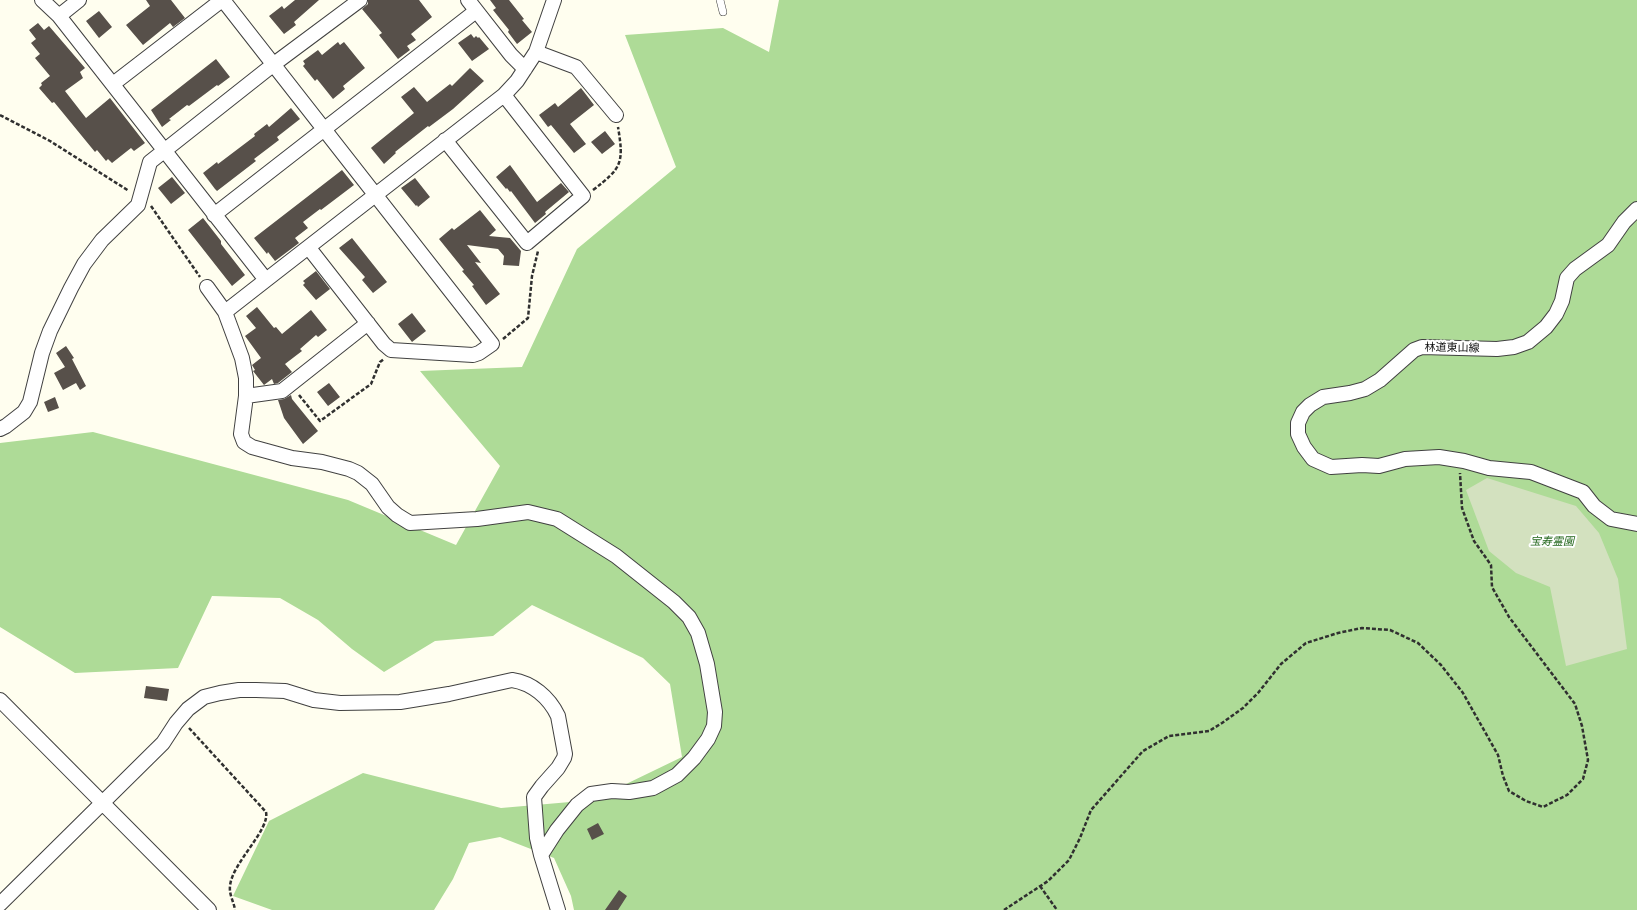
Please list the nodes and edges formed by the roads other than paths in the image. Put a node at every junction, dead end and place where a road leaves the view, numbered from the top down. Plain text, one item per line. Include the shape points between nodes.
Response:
1 (42, 0) edge
2 (79, 0) edge
3 (223, 0) edge
4 (360, 0) edge
5 (554, 0) edge
6 (720, 0) edge
7 (472, 5) edge
8 (723, 12) dead end
9 (59, 16) junction
10 (536, 52) junction
11 (274, 64) junction
12 (525, 69) junction
13 (113, 84) junction
14 (504, 95) junction
15 (616, 115) road end
16 (324, 129) junction
17 (445, 140) junction
18 (164, 151) junction
19 (376, 194) junction
20 (1637, 209) edge
21 (214, 215) junction
22 (309, 248) junction
23 (266, 280) junction
24 (207, 287) road end
25 (225, 312) junction
26 (368, 323) junction
27 (246, 396) junction
28 (0, 428) edge
29 (1637, 524) edge
30 (0, 700) edge
31 (102, 803) junction
32 (541, 855) junction
33 (0, 904) edge
34 (209, 910) edge
35 (558, 910) edge

1 - 9 street
2 - 9 street
3 - 11 street
3 - 13 street
4 - 11 street
5 - 10 street
6 - 8 lane
7 - 12 street
7 - 16 street
9 - 13 street
10 - 12 street
10 - 15 street via 576,67
11 - 16 street
11 - 18 street
12 - 14 street
13 - 18 street
14 - 17 street
14 - 17 street via 582,196 527,242
16 - 19 street
16 - 21 street
17 - 19 street
18 - 21 street
18 - 28 street via 150,162 138,205 102,240 84,264 50,331 30,402 15,420
19 - 22 street
19 - 26 street via 492,344 479,354 473,355 392,350
20 - 29 street, 林道東山線 via 1624,222 1608,246 1575,269 1567,278 1556,314 1546,327 1528,342 1497,349 1422,346 1365,389 1323,397 1310,405 1298,423 1298,434 1304,447 1313,459 1331,467 1380,466 1405,459 1439,456 1490,468 1531,472 1583,492 1594,506 1611,519
21 - 23 street
22 - 23 street
22 - 26 street
23 - 25 street
24 - 25 street
25 - 27 street via 242,358
26 - 27 street via 279,392
27 - 32 street via 240,434 244,442 252,447 350,469 372,484 388,506 410,523 477,519 528,512 557,519 616,556 674,602 688,617 698,633 707,664 715,712 714,726 708,739 677,775 653,788 591,794 577,805
30 - 31 street
31 - 32 street via 163,743 183,714 204,698 239,690 285,692 314,700 340,703 400,702 505,681 520,681 537,689 556,711 565,754 558,768 534,797
31 - 33 street
31 - 34 street
32 - 35 street

